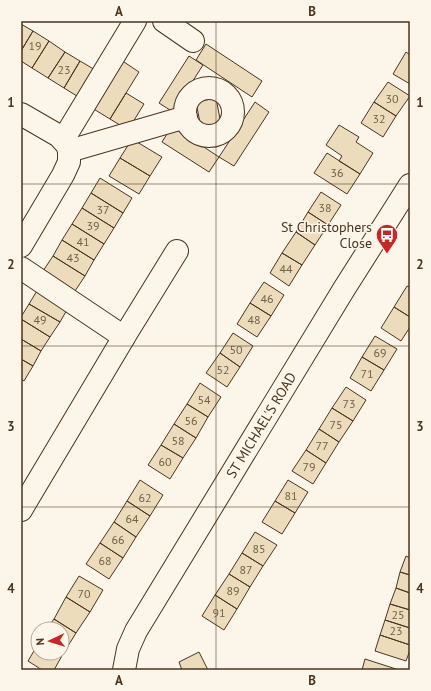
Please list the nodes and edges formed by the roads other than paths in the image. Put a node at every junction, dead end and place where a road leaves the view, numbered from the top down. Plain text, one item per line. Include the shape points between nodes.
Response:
1 (135, 21) edge
2 (164, 21) edge
3 (193, 41) dead end
4 (21, 114) edge
5 (186, 117) dead end
6 (66, 146) junction
7 (410, 185) edge
8 (21, 246) edge
9 (176, 251) dead end
10 (21, 268) edge
11 (124, 337) junction
12 (21, 510) edge
13 (124, 670) edge

1 - 6 street
2 - 3 street
4 - 6 street via 59,136
5 - 6 street
6 - 8 street via 69,162 63,176
7 - 13 street, ST MICHAEL'S ROAD via 136,631 128,649
9 - 11 street
10 - 11 street
11 - 12 street

